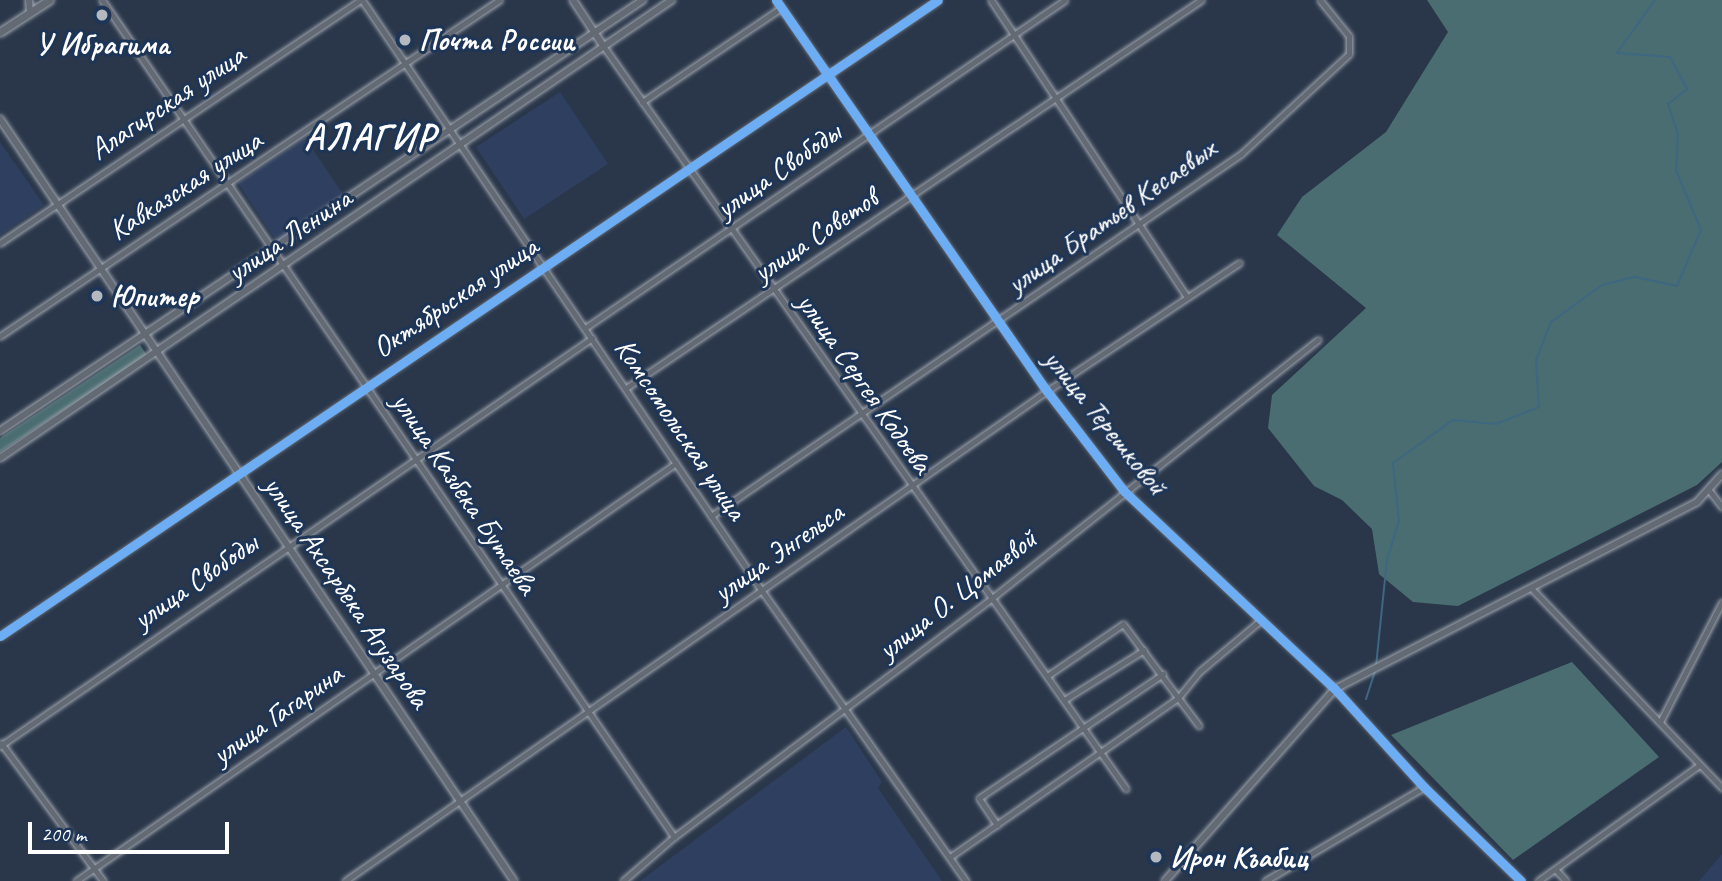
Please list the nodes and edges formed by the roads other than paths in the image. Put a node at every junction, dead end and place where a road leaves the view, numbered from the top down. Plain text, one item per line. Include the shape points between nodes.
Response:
1 (29, 0) edge
2 (49, 0) edge
3 (102, 0) edge
4 (361, 0) edge
5 (499, 0) edge
6 (573, 0) edge
7 (643, 0) edge
8 (672, 0) edge
9 (776, 0) edge
10 (938, 0) edge
11 (991, 0) edge
12 (1065, 0) edge
13 (1201, 0) edge
14 (1320, 0) edge
15 (781, 8) junction
16 (30, 12) junction
17 (0, 32) edge
18 (594, 33) junction
19 (1014, 35) junction
20 (604, 47) junction
21 (407, 65) junction
22 (826, 76) junction
23 (1057, 98) junction
24 (642, 102) junction
25 (184, 117) junction
26 (0, 120) edge
27 (451, 131) junction
28 (867, 135) junction
29 (461, 146) junction
30 (688, 169) junction
31 (230, 184) junction
32 (911, 198) junction
33 (57, 205) junction
34 (1139, 223) junction
35 (731, 230) junction
36 (0, 243) edge
37 (272, 248) junction
38 (1239, 263) dead end
39 (284, 266) junction
40 (543, 267) junction
41 (99, 268) junction
42 (773, 291) junction
43 (1187, 297) junction
44 (997, 321) junction
45 (585, 328) junction
46 (146, 334) junction
47 (0, 335) edge
48 (592, 338) junction
49 (1318, 340) dead end
50 (158, 352) junction
51 (365, 388) junction
52 (626, 388) junction
53 (1047, 391) junction
54 (860, 413) junction
55 (0, 431) edge
56 (0, 458) edge
57 (413, 458) junction
58 (676, 463) junction
59 (240, 472) junction
60 (1722, 474) edge
61 (910, 488) junction
62 (1708, 489) junction
63 (1124, 491) junction
64 (1722, 508) edge
65 (711, 516) junction
66 (288, 545) junction
67 (500, 586) junction
68 (1533, 590) junction
69 (762, 591) junction
70 (992, 598) junction
71 (1722, 602) edge
72 (1261, 620) junction
73 (0, 636) edge
74 (1144, 650) junction
75 (374, 674) junction
76 (1163, 674) junction
77 (1047, 676) junction
78 (1335, 689) junction
79 (1178, 698) junction
80 (1064, 700) junction
81 (845, 710) junction
82 (587, 712) junction
83 (1660, 722) junction
84 (1199, 726) dead end
85 (1084, 728) junction
86 (1, 744) edge
87 (1101, 754) junction
88 (1698, 766) junction
89 (1424, 787) junction
90 (1722, 788) edge
91 (1126, 789) dead end
92 (458, 802) junction
93 (997, 825) junction
94 (674, 837) junction
95 (950, 857) junction
96 (94, 869) junction
97 (1555, 869) junction
98 (76, 881) edge
99 (103, 881) edge
100 (345, 881) edge
101 (514, 881) edge
102 (622, 881) edge
103 (966, 881) edge
104 (1165, 881) edge
105 (1265, 881) edge
106 (1521, 881) edge
107 (1538, 881) edge
108 (1566, 881) edge

1 - 16 street
2 - 16 main road
3 - 25 street, улица Казбека Бутаева
4 - 21 street, Комсомольская улица
4 - 25 street, Алагирская улица
5 - 21 street, Кавказская улица
6 - 18 street, улица Сергея Кодоева
7 - 18 street, улица Ленина
8 - 20 street, улица Ленина
9 - 15 street, улица Терешковой
10 - 22 street, Октябрьская улица
11 - 19 street
12 - 19 street, улица Свободы
13 - 23 street, улица Советов
14 - 34 street, улица Братьев Кесаевых via 1349,36 1349,54 1241,154
15 - 22 street, улица Терешковой
15 - 24 street
16 - 17 main road
18 - 20 street, улица Сергея Кодоева
18 - 27 street, улица Ленина
19 - 23 street
19 - 28 street, улица Свободы
20 - 24 street, улица Сергея Кодоева
20 - 29 street, улица Ленина
21 - 27 street, Комсомольская улица
21 - 31 street, Кавказская улица
22 - 28 street, улица Терешковой
22 - 30 street, Октябрьская улица
23 - 32 street, улица Советов
23 - 34 street
24 - 30 street, улица Сергея Кодоева
25 - 31 street, улица Казбека Бутаева
25 - 33 street, Алагирская улица
26 - 33 street, улица Ахсарбека Агузарова
27 - 29 street, Комсомольская улица
27 - 37 street, улица Ленина
28 - 32 street, улица Терешковой
28 - 35 street, улица Свободы
29 - 39 street, улица Ленина
29 - 40 street, Комсомольская улица
30 - 35 street, улица Сергея Кодоева
30 - 40 street, Октябрьская улица
31 - 37 street, улица Казбека Бутаева
31 - 41 street, Кавказская улица
32 - 42 street, улица Советов
32 - 44 street, улица Терешковой
33 - 36 street, Алагирская улица
33 - 41 street, улица Ахсарбека Агузарова
34 - 43 street
34 - 44 street, улица Братьев Кесаевых
35 - 42 street, улица Сергея Кодоева
35 - 45 street, улица Свободы
37 - 39 street, улица Казбека Бутаева
37 - 46 street, улица Ленина
38 - 43 street, улица Энгельса
39 - 50 street, улица Ленина
39 - 51 street, улица Казбека Бутаева
40 - 45 street, Комсомольская улица
40 - 51 street, Октябрьская улица
41 - 46 street, улица Ахсарбека Агузарова
41 - 47 street, Кавказская улица
42 - 52 street, улица Советов
42 - 54 street, улица Сергея Кодоева
43 - 53 street, улица Энгельса
44 - 53 street, улица Терешковой
44 - 54 street, улица Братьев Кесаевых
45 - 48 street, Комсомольская улица
46 - 50 street, улица Ахсарбека Агузарова
46 - 55 street, улица Ленина
48 - 52 street, Комсомольская улица
48 - 57 street, улица Свободы
49 - 63 street, улица О. Цомаевой
50 - 56 street, улица Ленина
50 - 59 street, улица Ахсарбека Агузарова
51 - 57 street, улица Казбека Бутаева
51 - 59 street, Октябрьская улица
52 - 58 street, Комсомольская улица
53 - 61 street, улица Энгельса
53 - 63 street, улица Терешковой
54 - 61 street, улица Сергея Кодоева
54 - 65 street, улица Братьев Кесаевых
57 - 66 street, улица Свободы
57 - 67 street, улица Казбека Бутаева
58 - 65 street, Комсомольская улица
58 - 67 street, улица Гагарина
59 - 66 street, улица Ахсарбека Агузарова
59 - 73 street, Октябрьская улица
60 - 62 street
61 - 69 street, улица Энгельса
61 - 70 street, улица Сергея Кодоева
62 - 64 street
62 - 68 street via 1697,502
63 - 70 street, улица О. Цомаевой
63 - 72 street, улица Терешковой
65 - 69 street, Комсомольская улица
66 - 75 street, улица Ахсарбека Агузарова
66 - 86 street, улица Свободы
67 - 75 street, улица Гагарина
67 - 82 street, улица Казбека Бутаева
68 - 78 street
68 - 83 street
69 - 81 street, Комсомольская улица
69 - 82 street, улица Энгельса
70 - 77 street, улица Сергея Кодоева
70 - 81 street, улица О. Цомаевой
71 - 83 street
72 - 78 street, улица Терешковой
72 - 79 street via 1200,671
74 - 76 street
74 - 77 street via 1124,624
74 - 80 street
75 - 92 street, улица Ахсарбека Агузарова
75 - 96 street, улица Гагарина
76 - 79 street
76 - 85 street
77 - 80 street, улица Сергея Кодоева
78 - 89 street, улица Терешковой
78 - 104 street
79 - 84 street
79 - 87 street
80 - 85 street, улица Сергея Кодоева
81 - 94 street, улица О. Цомаевой
81 - 95 street, Комсомольская улица
82 - 92 street, улица Энгельса
82 - 94 street, улица Казбека Бутаева
83 - 88 street
85 - 87 street, улица Сергея Кодоева
85 - 93 street via 979,798
86 - 96 street
87 - 91 street, улица Сергея Кодоева
87 - 93 street
88 - 90 street
88 - 97 street
89 - 105 street
89 - 106 street, улица Терешковой
92 - 100 street, улица Энгельса
92 - 101 street, улица Ахсарбека Агузарова
93 - 95 street
94 - 102 street, улица О. Цомаевой
95 - 103 street, Комсомольская улица
96 - 98 street, улица Гагарина
96 - 99 street
97 - 107 street
97 - 108 street

